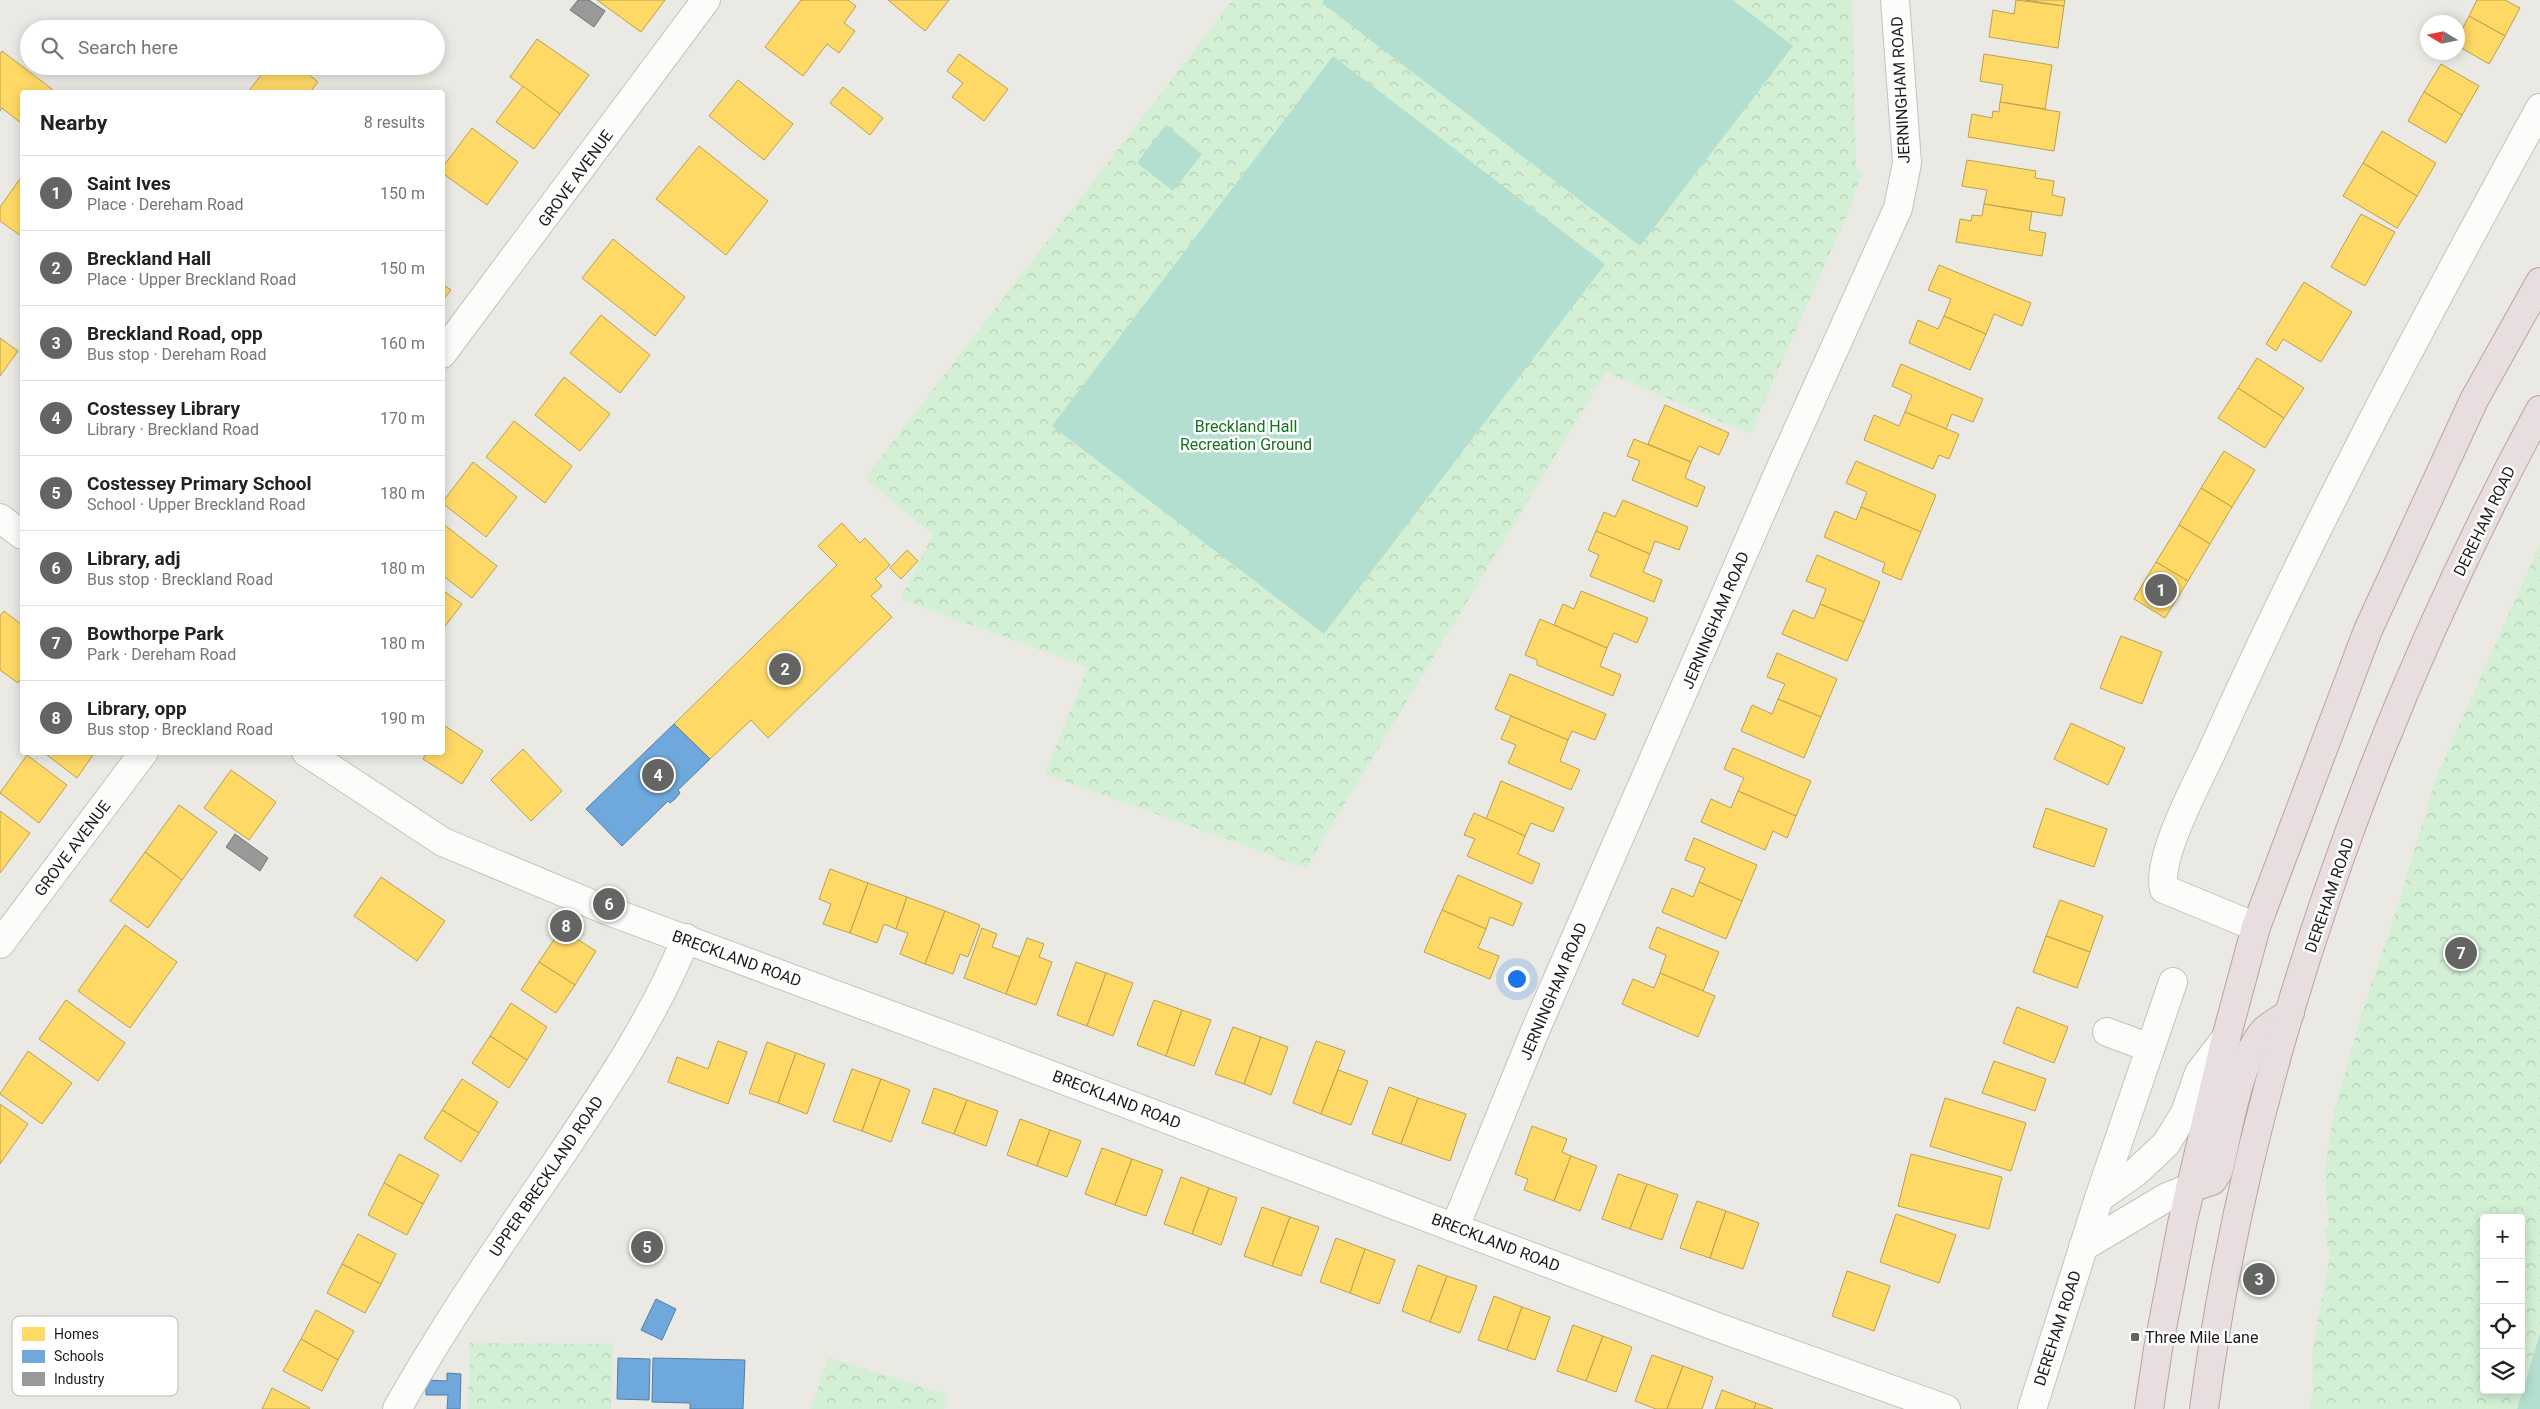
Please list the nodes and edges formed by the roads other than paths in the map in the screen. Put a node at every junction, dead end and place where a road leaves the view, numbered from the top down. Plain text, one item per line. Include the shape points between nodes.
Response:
1 (706, 0) edge
2 (1894, 0) edge
3 (2540, 108) edge
4 (2540, 282) edge
5 (445, 350) edge
6 (2540, 410) edge
7 (0, 518) edge
8 (20, 533) edge
9 (142, 755) edge
10 (311, 755) edge
11 (2256, 927) junction
12 (686, 938) junction
13 (0, 944) edge
14 (2173, 982) dead end
15 (2290, 1013) junction
16 (2107, 1032) dead end
17 (2226, 1038) junction
18 (2150, 1048) junction
19 (2190, 1188) junction
20 (2100, 1198) junction
21 (1455, 1226) junction
22 (2083, 1247) junction
23 (1938, 1408) edge
24 (397, 1409) edge
25 (2032, 1409) edge
26 (2149, 1409) edge
27 (2204, 1409) edge

1 - 5 street, GROVE AVENUE
2 - 21 street, JERNINGHAM ROAD via 1907,163 1898,208 1777,476 1535,1031
3 - 11 street via 2385,394 2243,681 2169,847 2162,881 2164,889
4 - 11 highway via 2474,400 2368,630
6 - 15 highway, DEREHAM ROAD via 2468,550 2414,670 2363,799
7 - 8 street
9 - 13 street, GROVE AVENUE
10 - 12 street, BRECKLAND ROAD via 443,842 606,910
11 - 17 highway
12 - 21 street, BRECKLAND ROAD
12 - 24 street, UPPER BRECKLAND ROAD via 650,1017 611,1081 437,1341
14 - 18 street, DEREHAM ROAD
15 - 19 highway via 2265,1031 2253,1051 2243,1074 2218,1172 2212,1180
15 - 27 highway, DEREHAM ROAD via 2264,1102 2235,1230
16 - 18 street
17 - 19 highway
17 - 20 street via 2199,1073 2185,1112 2166,1144 2135,1173
18 - 20 street, DEREHAM ROAD
19 - 22 street via 2167,1197
19 - 26 highway
20 - 22 street, DEREHAM ROAD
21 - 23 street, BRECKLAND ROAD
22 - 25 street, DEREHAM ROAD

